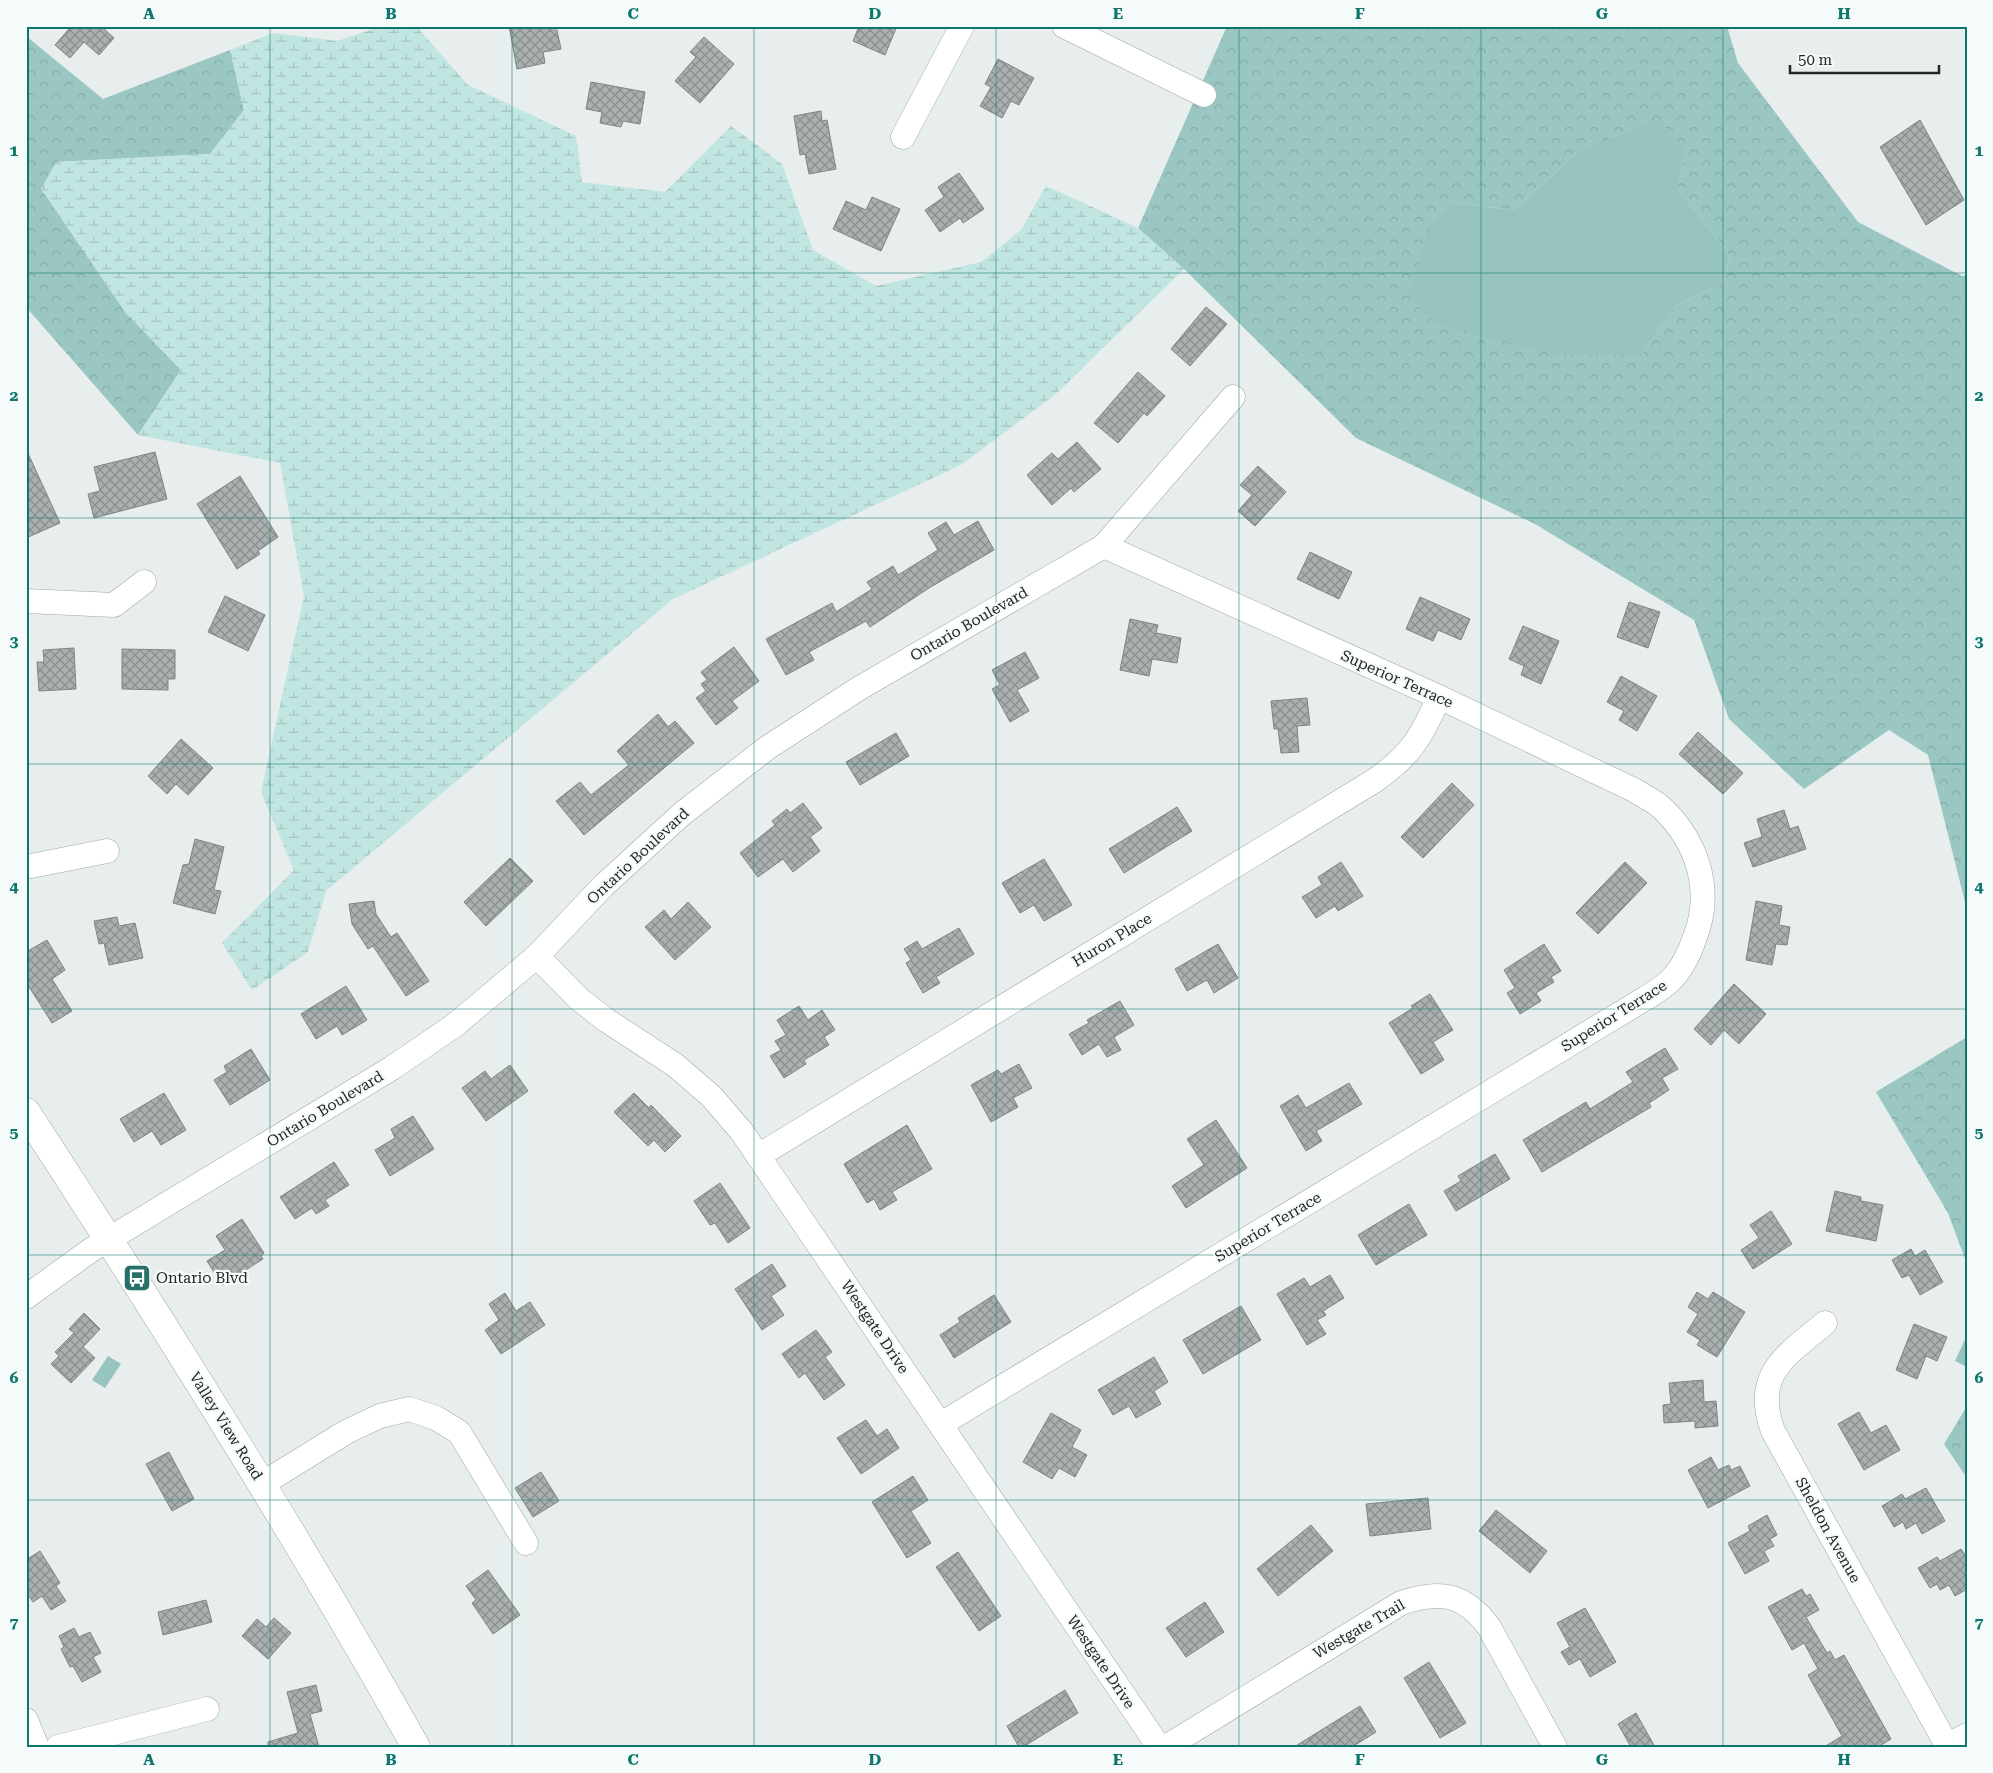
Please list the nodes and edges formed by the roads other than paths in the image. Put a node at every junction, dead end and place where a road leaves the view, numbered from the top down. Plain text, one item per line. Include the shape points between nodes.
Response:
1 (962, 26) edge
2 (1064, 26) edge
3 (1204, 95) dead end
4 (903, 136) dead end
5 (1234, 397) dead end
6 (1104, 546) junction
7 (144, 582) dead end
8 (26, 601) edge
9 (1439, 697) junction
10 (107, 851) dead end
11 (26, 867) edge
12 (537, 956) junction
13 (26, 1112) edge
14 (758, 1156) junction
15 (110, 1239) junction
16 (26, 1297) edge
17 (1825, 1323) dead end
18 (941, 1424) junction
19 (262, 1484) junction
20 (526, 1543) dead end
21 (207, 1709) dead end
22 (26, 1720) edge
23 (1967, 1735) edge
24 (1948, 1746) edge
25 (36, 1747) edge
26 (58, 1747) edge
27 (416, 1747) edge
28 (1159, 1747) edge
29 (1166, 1747) edge
30 (1555, 1747) edge

1 - 4 street
2 - 3 street
5 - 6 street, Ontario Boulevard
6 - 9 street, Superior Terrace
6 - 12 street, Ontario Boulevard via 858,689 767,748 683,813 603,886
7 - 8 street via 114,605
9 - 14 street, Huron Place via 1414,747 1389,771
9 - 18 street, Superior Terrace via 1634,790 1661,808 1682,831 1697,859 1704,891 1701,924 1690,953 1672,980
10 - 11 street
12 - 14 street, Westgate Drive via 579,999 675,1065 711,1096
12 - 15 street, Ontario Boulevard via 455,1025 392,1068
13 - 15 main road, Valley View Road
14 - 18 street, Westgate Drive
15 - 16 street, Ontario Boulevard
15 - 19 main road, Valley View Road
17 - 24 street, Sheldon Avenue via 1773,1371 1766,1390 1765,1411 1773,1431
18 - 28 street, Westgate Drive
19 - 20 street via 346,1432 380,1416 409,1410 436,1418 458,1432
19 - 27 main road, Valley View Road
21 - 26 street
22 - 25 street
23 - 24 street
29 - 30 street, Westgate Trail via 1401,1603 1419,1596 1440,1595 1459,1600 1477,1611 1489,1626

